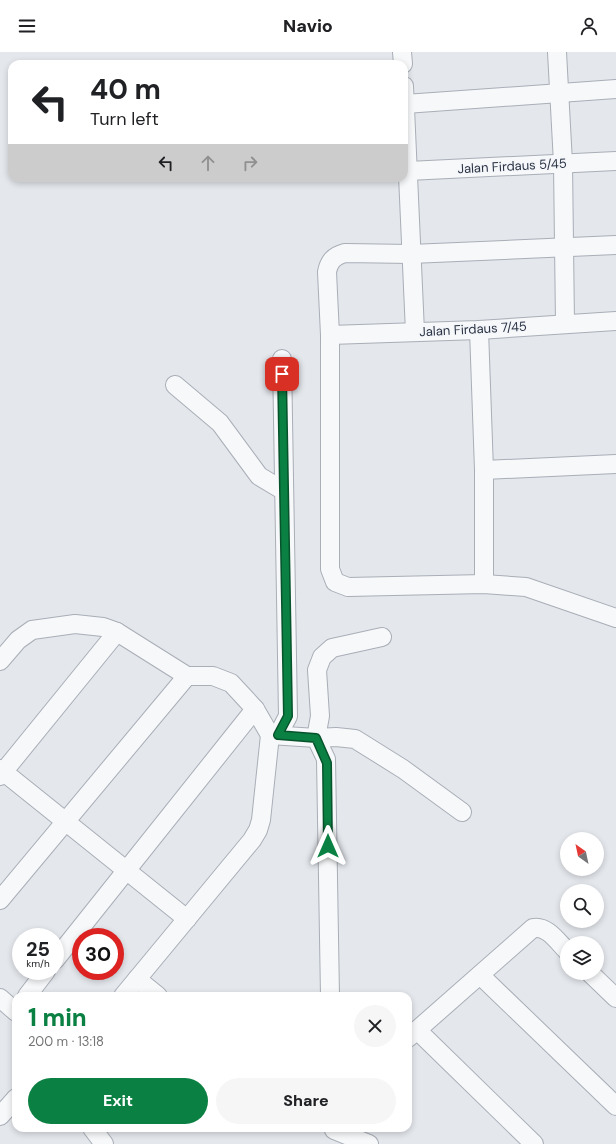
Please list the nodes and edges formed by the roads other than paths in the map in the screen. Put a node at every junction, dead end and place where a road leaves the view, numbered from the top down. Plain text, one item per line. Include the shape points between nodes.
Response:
1 (557, 52) edge
2 (616, 89) edge
3 (559, 93) junction
4 (408, 104) edge
5 (616, 161) edge
6 (563, 163) junction
7 (408, 171) joint
8 (616, 244) edge
9 (564, 248) junction
10 (411, 254) junction
11 (616, 321) edge
12 (565, 324) junction
13 (479, 330) junction
14 (415, 332) junction
15 (330, 335) junction
16 (282, 359) dead end
17 (175, 385) dead end
18 (616, 464) edge
19 (484, 470) junction
20 (284, 492) junction
21 (484, 584) junction
22 (616, 618) edge
23 (117, 632) junction
24 (382, 637) dead end
25 (0, 661) edge
26 (188, 676) junction
27 (255, 709) junction
28 (274, 735) junction
29 (316, 738) junction
30 (1, 772) edge
31 (462, 812) dead end
32 (66, 822) junction
33 (125, 869) junction
34 (0, 900) edge
35 (187, 918) junction
36 (560, 944) edge
37 (64, 948) edge
38 (480, 974) junction
39 (137, 979) junction
40 (39, 980) edge
41 (597, 980) edge
42 (30, 992) edge
43 (126, 992) edge
44 (153, 992) edge
45 (330, 992) edge
46 (0, 998) edge
47 (616, 998) edge
48 (12, 1008) edge
49 (413, 1034) edge
50 (12, 1102) edge
51 (616, 1106) edge
52 (0, 1116) edge
53 (95, 1132) edge
54 (334, 1134) edge
55 (104, 1144) edge
56 (369, 1144) edge
57 (534, 1144) edge

1 - 3 street
2 - 3 street
3 - 4 street
3 - 6 street
5 - 6 street, Jalan Firdaus 5/45
6 - 7 street, Jalan Firdaus 5/45
6 - 9 street
7 - 10 street
8 - 9 street
9 - 10 street
9 - 12 street
10 - 14 street
10 - 15 street via 345,253 332,259 327,272
11 - 12 street, Jalan Firdaus 7/45
12 - 13 street, Jalan Firdaus 7/45
13 - 14 street, Jalan Firdaus 7/45
13 - 19 street
14 - 15 street, Jalan Firdaus 7/45
15 - 21 street via 331,576 335,582 348,587
16 - 20 street
17 - 20 street via 220,423 259,476
18 - 19 street
19 - 21 street
20 - 28 street via 288,716
21 - 22 street via 528,588
23 - 25 street via 103,627 75,624 38,628 22,636
23 - 26 street
23 - 30 street
24 - 29 street via 332,648 322,656 317,670 320,716
26 - 27 street via 213,676 226,680
26 - 32 street
27 - 28 street
27 - 33 street
28 - 29 street
28 - 35 street via 258,830
29 - 31 street via 355,739 403,769
29 - 45 street via 327,763
30 - 32 street
32 - 33 street
32 - 34 street
33 - 35 street
33 - 37 street
35 - 39 street
36 - 38 street via 546,931 538,927 533,928
38 - 49 street
38 - 51 street
39 - 43 street
39 - 44 street
40 - 42 street
41 - 47 street
46 - 48 street
49 - 57 street
50 - 52 street
53 - 55 street
54 - 56 street

